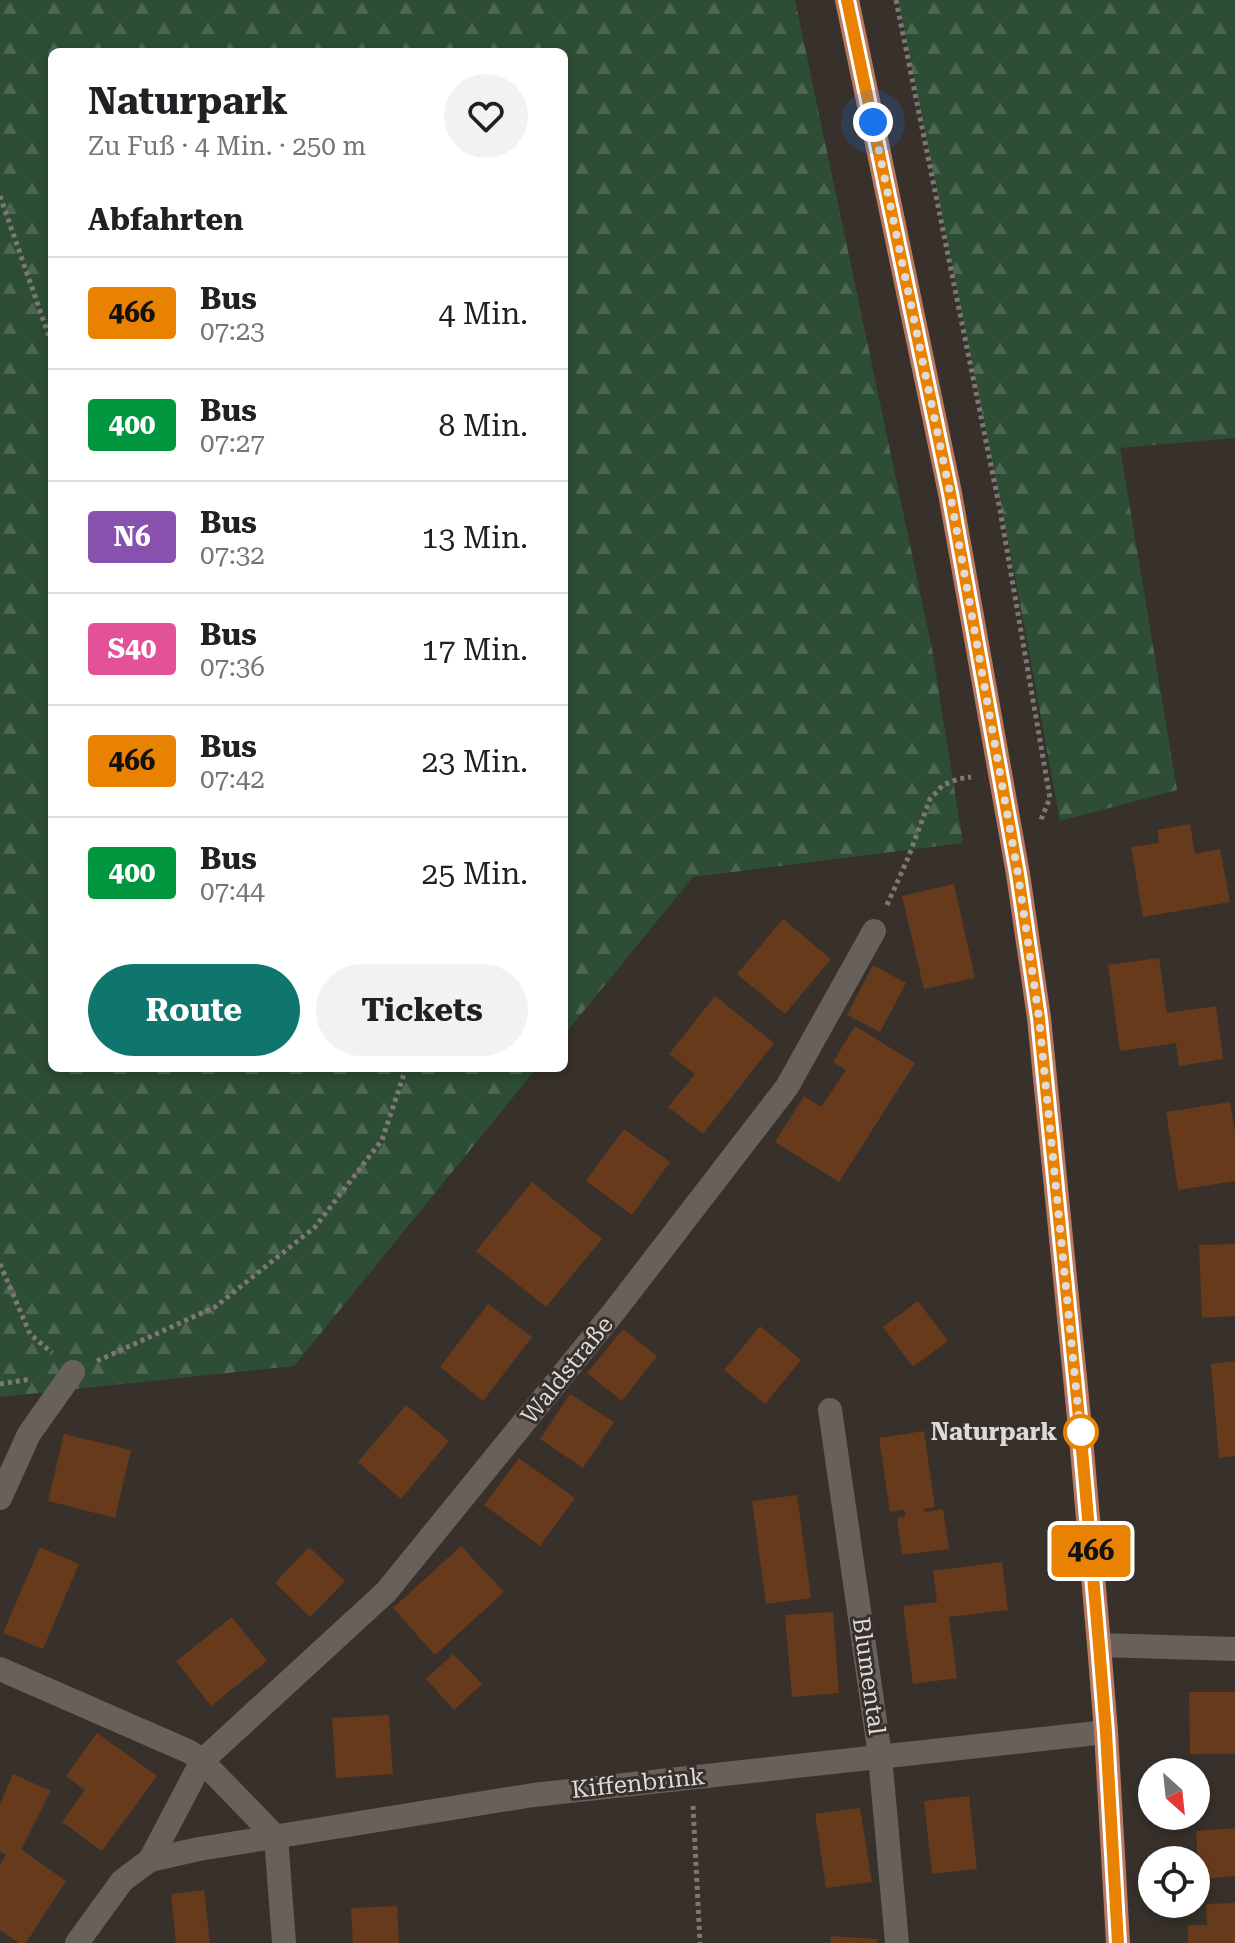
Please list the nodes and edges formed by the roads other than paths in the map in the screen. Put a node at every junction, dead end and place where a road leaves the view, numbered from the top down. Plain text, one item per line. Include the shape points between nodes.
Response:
1 (847, 0) edge
2 (874, 931) road end
3 (73, 1372) road end
4 (830, 1410) dead end
5 (0, 1498) edge
6 (1099, 1645) junction
7 (1235, 1649) edge
8 (0, 1669) edge
9 (1106, 1732) junction
10 (880, 1756) junction
11 (202, 1761) junction
12 (276, 1837) junction
13 (150, 1860) junction
14 (77, 1943) edge
15 (284, 1943) edge
16 (897, 1943) edge
17 (1118, 1943) edge

1 - 6 main road via 944,459 1018,874 1039,1018
2 - 11 street, Waldstraße via 787,1087 613,1313 386,1592
3 - 5 street via 29,1434
4 - 10 street, Blumental
6 - 7 street
6 - 9 main road
8 - 11 street
9 - 10 street, Kiffenbrink
9 - 17 main road
10 - 12 street, Kiffenbrink via 533,1795
10 - 16 street, Blumental
11 - 12 street
11 - 13 street, Waldstraße
12 - 13 street, Waldstraße
12 - 15 street
13 - 14 street, Waldstraße via 122,1881

